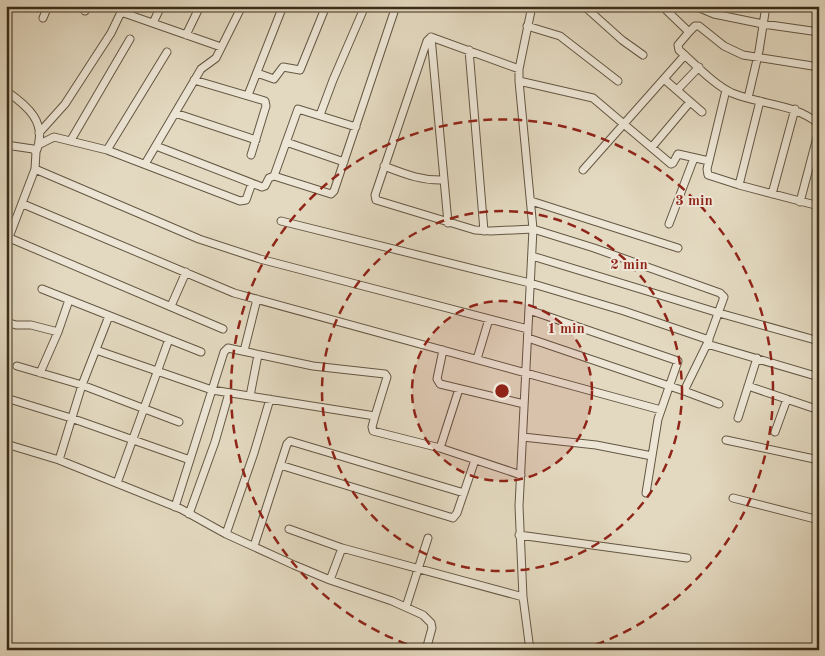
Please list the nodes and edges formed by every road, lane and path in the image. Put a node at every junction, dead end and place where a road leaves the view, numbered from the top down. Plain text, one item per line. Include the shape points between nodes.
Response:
1 (48, 6) edge
2 (161, 6) edge
3 (200, 6) edge
4 (242, 6) edge
5 (283, 6) edge
6 (326, 6) edge
7 (365, 6) edge
8 (396, 6) edge
9 (532, 6) edge
10 (584, 6) edge
11 (662, 6) edge
12 (695, 6) edge
13 (766, 6) edge
14 (123, 9) edge
15 (43, 18) dead end
16 (152, 23) junction
17 (763, 24) junction
18 (527, 26) junction
19 (689, 32) junction
20 (819, 32) edge
21 (186, 35) junction
22 (431, 37) junction
23 (130, 39) dead end
24 (221, 48) junction
25 (469, 50) junction
26 (167, 52) dead end
27 (643, 55) dead end
28 (685, 55) junction
29 (758, 58) junction
30 (699, 67) junction
31 (819, 67) edge
32 (519, 69) junction
33 (257, 73) junction
34 (664, 79) junction
35 (194, 80) junction
36 (519, 81) junction
37 (618, 81) dead end
38 (677, 90) junction
39 (726, 90) junction
40 (6, 91) edge
41 (248, 95) junction
42 (748, 98) junction
43 (760, 101) junction
44 (690, 102) junction
45 (819, 106) edge
46 (795, 110) junction
47 (175, 112) junction
48 (702, 112) dead end
49 (320, 115) junction
50 (818, 123) edge
51 (625, 124) junction
52 (356, 127) junction
53 (819, 130) edge
54 (40, 133) junction
55 (71, 140) junction
56 (256, 140) junction
57 (286, 142) junction
58 (40, 144) junction
59 (6, 145) edge
60 (156, 146) junction
61 (652, 147) junction
62 (107, 150) junction
63 (36, 152) junction
64 (251, 155) dead end
65 (694, 158) junction
66 (709, 161) junction
67 (344, 162) junction
68 (145, 164) junction
69 (384, 166) junction
70 (35, 170) junction
71 (584, 170) dead end
72 (274, 176) junction
73 (444, 180) junction
74 (252, 183) junction
75 (739, 185) junction
76 (772, 194) junction
77 (531, 201) junction
78 (800, 202) junction
79 (23, 204) junction
80 (819, 206) edge
81 (281, 220) dead end
82 (448, 223) junction
83 (669, 224) dead end
84 (533, 229) junction
85 (484, 231) junction
86 (7, 240) edge
87 (678, 248) dead end
88 (532, 256) junction
89 (186, 272) junction
90 (530, 283) junction
91 (42, 289) dead end
92 (257, 299) junction
93 (70, 300) junction
94 (170, 306) junction
95 (529, 310) junction
96 (719, 313) junction
97 (109, 316) junction
98 (489, 319) junction
99 (6, 322) edge
100 (223, 329) dead end
101 (528, 329) junction
102 (58, 332) junction
103 (528, 338) junction
104 (168, 339) junction
105 (819, 340) edge
106 (708, 342) junction
107 (96, 350) junction
108 (443, 350) junction
109 (201, 352) dead end
110 (244, 352) junction
111 (258, 355) junction
112 (756, 358) junction
113 (477, 359) junction
114 (17, 366) dead end
115 (157, 372) junction
116 (40, 373) junction
117 (526, 373) junction
118 (819, 377) edge
119 (82, 385) junction
120 (748, 386) junction
121 (670, 387) junction
122 (459, 389) junction
123 (212, 390) junction
124 (684, 391) junction
125 (229, 393) junction
126 (250, 396) junction
127 (6, 398) edge
128 (270, 399) junction
129 (787, 399) junction
130 (524, 404) junction
131 (719, 404) dead end
132 (143, 409) junction
133 (661, 410) junction
134 (819, 410) edge
135 (375, 416) junction
136 (71, 418) junction
137 (738, 418) dead end
138 (179, 422) dead end
139 (775, 432) dead end
140 (523, 437) junction
141 (133, 440) junction
142 (726, 440) dead end
143 (6, 444) edge
144 (440, 448) junction
145 (652, 456) junction
146 (59, 460) junction
147 (190, 460) junction
148 (475, 460) junction
149 (819, 460) edge
150 (280, 465) junction
151 (521, 475) junction
152 (117, 483) junction
153 (464, 493) junction
154 (646, 493) dead end
155 (733, 498) dead end
156 (175, 507) junction
157 (189, 514) junction
158 (819, 520) edge
159 (289, 529) dead end
160 (226, 534) junction
161 (519, 535) junction
162 (428, 538) dead end
163 (254, 546) junction
164 (342, 548) junction
165 (687, 558) dead end
166 (419, 568) junction
167 (330, 580) junction
168 (523, 597) junction
169 (406, 607) junction
170 (426, 650) edge
171 (530, 650) edge

1 - 15 street
2 - 16 street
3 - 21 street
4 - 24 street
5 - 33 street
6 - 33 street via 300,70 283,67 274,79
7 - 49 street
8 - 52 street
9 - 18 street
10 - 27 street
11 - 19 street
12 - 17 street via 714,14
13 - 17 street
14 - 16 street
14 - 54 street via 65,104
16 - 21 street
17 - 20 street
17 - 29 street
18 - 32 street
18 - 37 street via 560,36
19 - 28 street via 678,45 678,50
19 - 29 street via 699,26 733,52
21 - 24 street
22 - 25 street
22 - 69 street via 427,40
22 - 73 street
23 - 55 street
24 - 35 street via 216,58 203,66
25 - 32 street
25 - 85 street
26 - 62 street
28 - 30 street
28 - 34 street
29 - 31 street
29 - 42 street
30 - 38 street
30 - 39 street
32 - 36 street
33 - 41 street
34 - 38 street
34 - 51 street
35 - 41 street
35 - 47 street
36 - 51 street via 593,98
36 - 77 street
38 - 44 street
39 - 42 street
39 - 66 street
40 - 54 street via 27,106
41 - 56 street via 266,103
42 - 43 street
43 - 46 street
43 - 75 street
44 - 48 street
44 - 61 street
45 - 50 street
46 - 50 street
46 - 76 street
47 - 56 street
47 - 60 street
49 - 52 street
49 - 57 street via 298,109
51 - 61 street
51 - 71 street
52 - 67 street
53 - 78 street
54 - 58 street
55 - 58 street via 54,137
55 - 62 street
56 - 64 street
57 - 67 street
57 - 72 street
58 - 63 street
59 - 63 street
60 - 68 street
60 - 74 street
61 - 65 street via 671,164 678,154
62 - 68 street
63 - 70 street
65 - 66 street
65 - 83 street
66 - 75 street via 707,173 710,177
67 - 72 street via 332,194
68 - 74 street via 240,201 248,198
69 - 73 street via 417,178
69 - 82 street via 376,200
70 - 79 street
70 - 98 street via 190,235 260,259
72 - 74 street via 264,187
73 - 82 street
75 - 76 street
76 - 78 street
77 - 84 street
77 - 87 street
78 - 80 street
79 - 86 street
79 - 89 street
81 - 90 street
82 - 85 street
84 - 85 street
84 - 88 street
84 - 96 street via 720,293 724,297
86 - 94 street
88 - 90 street
88 - 96 street
89 - 92 street via 234,293
89 - 94 street
90 - 95 street
90 - 106 street via 624,311
91 - 93 street
92 - 108 street
92 - 110 street
93 - 97 street
93 - 102 street
94 - 100 street
95 - 101 street
95 - 121 street via 676,359 678,363
96 - 105 street
96 - 106 street
97 - 104 street
97 - 107 street
98 - 101 street
98 - 113 street
99 - 102 street
101 - 103 street
102 - 116 street
103 - 117 street
103 - 121 street
104 - 109 street
104 - 115 street
106 - 112 street
106 - 124 street
107 - 115 street
107 - 119 street
108 - 113 street
108 - 122 street via 438,382
110 - 111 street
110 - 123 street via 226,349
111 - 126 street
111 - 135 street via 313,366 386,374
112 - 118 street
112 - 120 street
113 - 117 street
114 - 116 street
115 - 123 street
115 - 132 street
116 - 119 street
117 - 130 street
117 - 133 street
119 - 132 street
119 - 136 street
120 - 129 street
120 - 137 street
121 - 124 street
121 - 133 street
122 - 130 street
122 - 144 street
123 - 125 street
123 - 147 street
124 - 131 street
125 - 126 street
125 - 157 street
126 - 128 street
127 - 136 street
128 - 135 street
128 - 160 street
129 - 134 street
129 - 139 street
130 - 140 street
132 - 138 street
132 - 141 street
133 - 145 street
135 - 144 street via 373,431
136 - 141 street
136 - 146 street
140 - 145 street
140 - 151 street
141 - 147 street
141 - 152 street
142 - 149 street
143 - 146 street
144 - 148 street
145 - 154 street
146 - 152 street
147 - 156 street
148 - 151 street
148 - 153 street
150 - 153 street via 287,444 293,440
150 - 153 street via 451,518 456,516
150 - 163 street
151 - 161 street
152 - 156 street
155 - 158 street
156 - 157 street
157 - 160 street
159 - 164 street
160 - 163 street
161 - 165 street
161 - 168 street
162 - 166 street
163 - 167 street
164 - 166 street
164 - 167 street
166 - 168 street
166 - 169 street
167 - 169 street
168 - 171 street
169 - 170 street via 431,623

